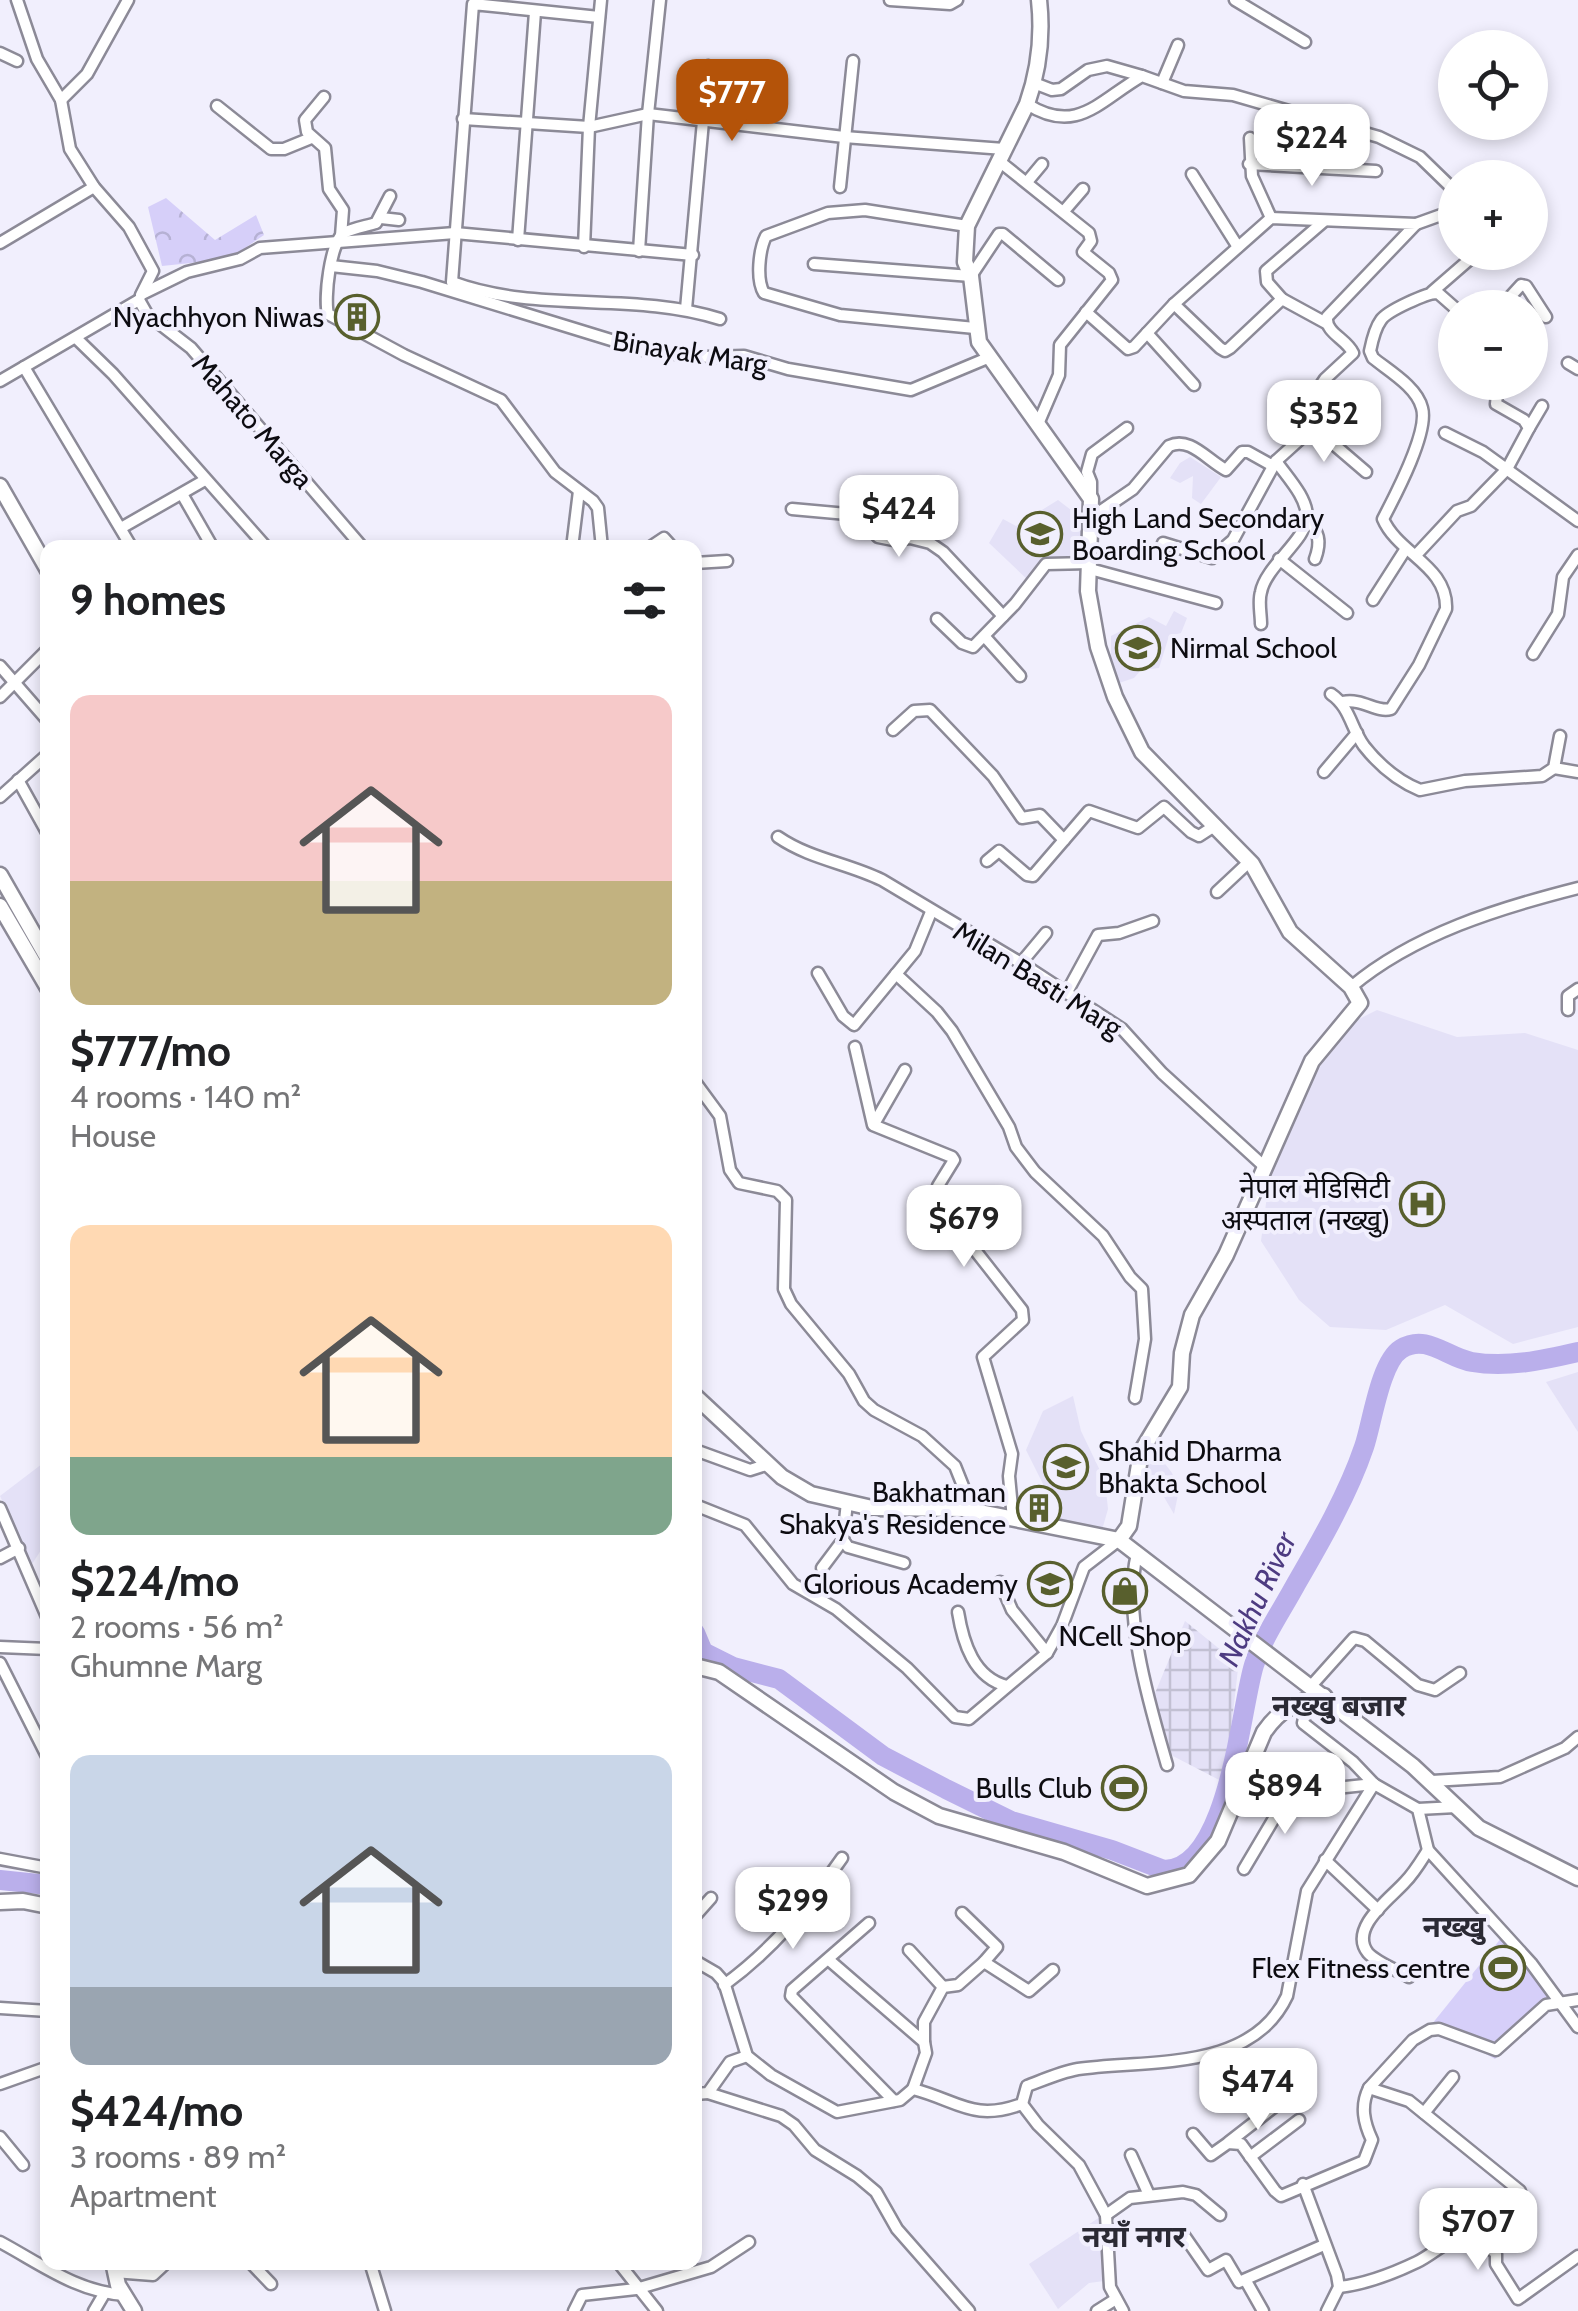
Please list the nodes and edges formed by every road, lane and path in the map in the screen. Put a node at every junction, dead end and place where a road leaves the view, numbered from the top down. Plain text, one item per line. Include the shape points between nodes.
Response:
1 (17, 0) edge
2 (128, 0) edge
3 (601, 0) edge
4 (660, 0) edge
5 (890, 0) edge
6 (957, 0) edge
7 (1039, 0) edge
8 (1235, 0) edge
9 (535, 12) junction
10 (599, 17) junction
11 (1305, 42) dead end
12 (1178, 45) dead end
13 (0, 52) edge
14 (17, 61) dead end
15 (853, 62) dead end
16 (708, 66) dead end
17 (1142, 76) junction
18 (1162, 82) junction
19 (1034, 83) junction
20 (324, 96) dead end
21 (61, 100) junction
22 (1027, 104) junction
23 (216, 106) dead end
24 (648, 114) junction
25 (464, 119) junction
26 (704, 120) junction
27 (526, 124) junction
28 (589, 127) junction
29 (844, 137) junction
30 (311, 138) junction
31 (1250, 138) dead end
32 (1002, 155) junction
33 (1042, 164) dead end
34 (1250, 164) junction
35 (1376, 171) dead end
36 (1192, 174) dead end
37 (1438, 175) edge
38 (1027, 182) junction
39 (94, 187) junction
40 (840, 187) dead end
41 (1083, 188) dead end
42 (390, 196) dead end
43 (1064, 211) junction
44 (1438, 216) edge
45 (381, 218) junction
46 (1271, 218) junction
47 (399, 220) dead end
48 (1322, 222) junction
49 (1416, 224) junction
50 (967, 226) junction
51 (454, 233) junction
52 (339, 239) junction
53 (518, 240) junction
54 (0, 242) edge
55 (584, 247) junction
56 (1238, 247) junction
57 (638, 251) junction
58 (693, 255) junction
59 (814, 264) dead end
60 (331, 266) junction
61 (1457, 270) edge
62 (970, 276) junction
63 (1058, 280) dead end
64 (1432, 292) junction
65 (1438, 293) edge
66 (140, 297) junction
67 (1282, 299) junction
68 (1174, 304) junction
69 (686, 308) junction
70 (1086, 312) junction
71 (720, 319) dead end
72 (1326, 323) junction
73 (975, 328) junction
74 (1147, 332) junction
75 (76, 338) junction
76 (1370, 350) junction
77 (1352, 353) junction
78 (990, 357) junction
79 (24, 367) junction
80 (0, 381) edge
81 (1194, 385) dead end
82 (1496, 400) edge
83 (1542, 406) dead end
84 (1038, 424) junction
85 (1310, 424) junction
86 (1127, 428) dead end
87 (1529, 428) junction
88 (1445, 433) dead end
89 (1275, 464) junction
90 (1508, 469) junction
91 (1366, 472) dead end
92 (205, 480) junction
93 (0, 486) edge
94 (579, 491) junction
95 (182, 494) junction
96 (1091, 499) junction
97 (792, 509) dead end
98 (1307, 516) junction
99 (1092, 517) junction
100 (1578, 520) edge
101 (120, 528) junction
102 (127, 540) edge
103 (208, 540) edge
104 (260, 540) edge
105 (356, 540) edge
106 (573, 540) edge
107 (601, 540) edge
108 (1163, 543) dead end
109 (1411, 553) junction
110 (1578, 555) edge
111 (40, 556) edge
112 (1279, 559) junction
113 (1315, 559) dead end
114 (727, 561) dead end
115 (702, 563) edge
116 (1090, 566) junction
117 (1373, 600) dead end
118 (1216, 603) dead end
119 (1347, 613) dead end
120 (1003, 616) junction
121 (937, 619) dead end
122 (1261, 624) dead end
123 (985, 637) junction
124 (1533, 654) dead end
125 (40, 657) edge
126 (0, 666) edge
127 (1020, 676) dead end
128 (14, 682) junction
129 (1331, 694) dead end
130 (0, 697) edge
131 (1343, 702) junction
132 (40, 713) edge
133 (893, 730) dead end
134 (1357, 733) junction
135 (1560, 736) dead end
136 (40, 761) edge
137 (1554, 768) junction
138 (1324, 772) dead end
139 (1578, 772) edge
140 (18, 780) junction
141 (0, 796) edge
142 (40, 820) edge
143 (1216, 825) junction
144 (778, 837) dead end
145 (1064, 840) junction
146 (987, 861) dead end
147 (1249, 862) junction
148 (0, 875) edge
149 (1578, 888) edge
150 (1217, 892) dead end
151 (0, 906) edge
152 (931, 912) junction
153 (1153, 921) dead end
154 (1046, 933) dead end
155 (35, 938) edge
156 (1021, 963) junction
157 (818, 973) dead end
158 (896, 974) junction
159 (1352, 987) junction
160 (1578, 989) edge
161 (1067, 992) junction
162 (1568, 1010) dead end
163 (854, 1047) dead end
164 (905, 1070) dead end
165 (702, 1092) edge
166 (874, 1125) junction
167 (1266, 1168) junction
168 (1136, 1398) dead end
169 (702, 1404) edge
170 (702, 1453) edge
171 (769, 1464) junction
172 (847, 1502) junction
173 (0, 1508) edge
174 (702, 1509) edge
175 (965, 1509) junction
176 (1013, 1519) junction
177 (843, 1540) junction
178 (1119, 1540) junction
179 (19, 1548) junction
180 (1137, 1554) junction
181 (0, 1558) edge
182 (904, 1563) dead end
183 (822, 1568) dead end
184 (1000, 1582) dead end
185 (40, 1596) edge
186 (958, 1612) dead end
187 (0, 1647) edge
188 (40, 1649) edge
189 (1047, 1653) junction
190 (0, 1663) edge
191 (702, 1668) edge
192 (1460, 1673) dead end
193 (1007, 1686) junction
194 (1317, 1691) junction
195 (1578, 1737) edge
196 (40, 1742) edge
197 (1168, 1766) dead end
198 (1432, 1781) junction
199 (1374, 1784) junction
200 (1456, 1808) junction
201 (1418, 1810) junction
202 (1428, 1850) junction
203 (842, 1858) dead end
204 (0, 1859) edge
205 (1325, 1860) junction
206 (40, 1866) edge
207 (1244, 1869) dead end
208 (1578, 1878) edge
209 (711, 1898) dead end
210 (0, 1902) edge
211 (40, 1904) edge
212 (702, 1908) edge
213 (1378, 1910) junction
214 (962, 1913) dead end
215 (869, 1923) dead end
216 (909, 1950) dead end
217 (829, 1960) junction
218 (984, 1962) junction
219 (702, 1965) edge
220 (1053, 1970) dead end
221 (1409, 1977) dead end
222 (724, 1985) junction
223 (943, 1988) junction
224 (1578, 2000) edge
225 (1562, 2004) junction
226 (0, 2008) edge
227 (40, 2010) edge
228 (1578, 2027) edge
229 (924, 2042) junction
230 (748, 2056) junction
231 (40, 2070) edge
232 (1453, 2078) dead end
233 (0, 2084) edge
234 (1370, 2088) junction
235 (913, 2089) junction
236 (702, 2093) edge
237 (708, 2093) junction
238 (1288, 2096) dead end
239 (894, 2101) junction
240 (1022, 2104) junction
241 (1424, 2113) junction
242 (1299, 2120) dead end
243 (1193, 2134) dead end
244 (0, 2137) edge
245 (1228, 2143) junction
246 (1131, 2155) dead end
247 (1250, 2157) junction
248 (23, 2165) dead end
249 (1303, 2184) junction
250 (1520, 2192) dead end
251 (1149, 2195) junction
252 (1106, 2215) junction
253 (1220, 2216) dead end
254 (1183, 2234) dead end
255 (0, 2242) edge
256 (749, 2242) dead end
257 (1324, 2245) junction
258 (1578, 2256) edge
259 (40, 2265) edge
260 (48, 2270) edge
261 (115, 2270) edge
262 (129, 2270) edge
263 (159, 2270) edge
264 (257, 2270) edge
265 (372, 2270) edge
266 (623, 2270) edge
267 (1246, 2281) junction
268 (270, 2284) dead end
269 (1339, 2287) junction
270 (636, 2289) junction
271 (104, 2294) junction
272 (125, 2295) junction
273 (1116, 2299) junction
274 (94, 2311) edge
275 (134, 2311) edge
276 (385, 2311) edge
277 (574, 2311) edge
278 (657, 2311) edge
279 (969, 2311) edge
280 (1097, 2311) edge
281 (1123, 2311) edge
282 (1263, 2311) edge
283 (1328, 2311) edge

1 - 21 street
2 - 21 street via 87,74
3 - 10 street
4 - 24 street
5 - 6 street
7 - 19 street
8 - 11 street
9 - 10 street
9 - 25 street via 472,4
9 - 27 street
10 - 28 street
12 - 18 street
13 - 14 street
15 - 29 street
16 - 26 street
17 - 18 street
17 - 19 street via 1107,66 1061,89
17 - 22 street via 1100,106 1064,119
18 - 37 street via 1378,137 1420,157
19 - 22 street
20 - 30 street via 305,120
21 - 39 street via 70,149
22 - 32 street
23 - 30 street via 271,149
24 - 26 street
24 - 28 street
24 - 57 street
25 - 27 street
25 - 51 street
26 - 29 street
26 - 58 street
27 - 28 street
27 - 53 street
28 - 55 street
29 - 32 street
29 - 40 street
30 - 52 street via 325,148 329,189 342,210
31 - 34 street
32 - 38 street
32 - 50 street
33 - 38 street
34 - 35 street
34 - 46 street
36 - 56 street
38 - 43 street
39 - 54 street
39 - 66 street via 129,227 153,271
41 - 43 street
42 - 45 street
43 - 70 street via 1091,238 1083,252 1112,280
44 - 49 street
45 - 47 street
45 - 52 street
46 - 48 street
46 - 56 street
48 - 49 street
48 - 67 street via 1266,272
49 - 72 street
50 - 62 street
50 - 73 street via 864,210 828,213 766,236 759,285 764,293 840,315
51 - 52 street
51 - 53 street
51 - 69 street via 452,282 472,290
52 - 60 street
52 - 66 street via 260,248 187,272
53 - 55 street
55 - 57 street
56 - 68 street
57 - 58 street
58 - 69 street
59 - 62 street
60 - 78 street, Binayak Marg via 422,282 647,350 744,356 910,390
60 - 94 street via 328,314 501,400 543,459
61 - 64 street
62 - 63 street via 999,234
62 - 73 street
64 - 65 street
64 - 76 street via 1387,313
66 - 75 street
66 - 105 street, Mahato Marga via 148,314 191,348
67 - 68 street via 1225,350
67 - 72 street
68 - 74 street
69 - 71 street
70 - 74 street via 1128,349
70 - 84 street via 1060,345 1060,375
72 - 77 street
73 - 78 street
74 - 81 street
75 - 79 street
75 - 92 street
76 - 77 street
76 - 109 street via 1423,410 1418,439 1383,519
77 - 85 street via 1315,394
78 - 84 street
79 - 80 street
79 - 101 street
82 - 87 street
83 - 87 street
84 - 96 street
85 - 89 street
85 - 91 street
86 - 96 street via 1092,454 1086,472
87 - 90 street
88 - 90 street
89 - 98 street
89 - 99 street via 1242,452 1226,470 1176,442 1133,489
89 - 108 street via 1233,540 1215,556
90 - 100 street
90 - 109 street
92 - 95 street
92 - 104 street
93 - 111 street
94 - 106 street
94 - 107 street via 598,508
95 - 101 street
95 - 103 street
96 - 99 street
97 - 120 street via 858,515 878,537 930,544
98 - 112 street
98 - 113 street via 1320,534
99 - 116 street
101 - 102 street
109 - 117 street
109 - 131 street via 1434,572 1447,599 1442,619 1391,709
110 - 124 street via 1563,577 1558,614
112 - 119 street
112 - 122 street via 1260,592
114 - 115 street
116 - 118 street
116 - 120 street via 1046,564
116 - 143 street via 1098,646 1122,711 1142,752
120 - 123 street
121 - 123 street via 968,647
123 - 127 street
125 - 128 street
126 - 128 street
128 - 130 street
128 - 132 street
129 - 131 street
131 - 134 street
133 - 145 street via 914,711 930,710 993,776 1022,818 1040,815
134 - 137 street via 1388,772 1420,790 1542,776
134 - 138 street
135 - 137 street
136 - 140 street
137 - 139 street
140 - 141 street
140 - 142 street
143 - 145 street via 1199,836 1164,807 1138,828 1088,811
143 - 147 street
144 - 152 street, Milan Basti Marg via 813,857 882,880
145 - 146 street via 1033,876 999,851
147 - 150 street
147 - 159 street via 1290,932
148 - 155 street
149 - 159 street via 1443,931
151 - 155 street
152 - 156 street, Milan Basti Marg
152 - 158 street via 915,951
153 - 161 street via 1098,935
154 - 156 street
156 - 161 street, Milan Basti Marg
157 - 158 street via 854,1025
158 - 168 street via 952,1031 1035,1172 1102,1236 1142,1289 1146,1339
159 - 167 street via 1360,1004 1312,1061
160 - 162 street via 1568,996
161 - 167 street, Milan Basti Marg via 1122,1029
163 - 166 street
164 - 166 street
165 - 175 street via 720,1116 730,1170 739,1182 778,1191 786,1200 784,1289 790,1304 864,1401 922,1436 955,1466
166 - 176 street via 952,1157 938,1203 1022,1310 1023,1320 983,1357 1012,1454
167 - 178 street via 1192,1315 1180,1387 1141,1452 1133,1511
169 - 171 street
170 - 171 street via 750,1470
171 - 172 street via 811,1494
172 - 175 street
172 - 177 street
173 - 179 street
174 - 193 street via 746,1525 793,1584 836,1609 954,1717 969,1719
175 - 176 street
176 - 178 street
177 - 182 street
177 - 183 street
178 - 180 street
178 - 189 street via 1084,1567
179 - 181 street
179 - 185 street
180 - 194 street
180 - 197 street via 1133,1597 1146,1694
184 - 189 street via 1012,1610
186 - 193 street via 966,1647 980,1669
187 - 188 street
189 - 193 street
190 - 196 street
191 - 194 street via 719,1672 894,1792 940,1816 1064,1852 1146,1886 1189,1875 1218,1841 1264,1732 1286,1706
192 - 194 street via 1435,1690 1418,1685 1354,1638
194 - 198 street
194 - 199 street via 1303,1722
195 - 198 street via 1500,1777
198 - 200 street
199 - 201 street
199 - 205 street
199 - 207 street via 1307,1790 1276,1815
200 - 201 street
200 - 208 street via 1478,1828
201 - 202 street
202 - 213 street
202 - 225 street
203 - 222 street via 799,1918
204 - 206 street
205 - 213 street
205 - 240 street via 1307,1891 1286,1996 1260,2031 1178,2062 1075,2069 1027,2086
209 - 212 street
210 - 211 street
213 - 221 street via 1362,1941 1368,1952
214 - 218 street via 997,1947
215 - 217 street
216 - 223 street
217 - 229 street
217 - 239 street via 791,1996
218 - 220 street via 1029,1991
218 - 223 street via 958,1985
219 - 222 street
222 - 230 street
223 - 229 street via 924,2022
224 - 225 street
225 - 228 street
225 - 234 street via 1546,2004 1496,2050 1438,2030 1422,2033
226 - 227 street
229 - 235 street
230 - 237 street via 730,2062
230 - 239 street via 837,2112
231 - 233 street
232 - 241 street
234 - 241 street
234 - 249 street via 1364,2123 1372,2140 1364,2161
235 - 239 street
235 - 240 street via 976,2111 998,2113
236 - 237 street
237 - 279 street via 781,2116 815,2150 858,2176
238 - 245 street
240 - 252 street via 1079,2165
241 - 250 street
242 - 247 street
243 - 245 street via 1210,2154
244 - 248 street
245 - 247 street via 1241,2144
246 - 251 street
247 - 249 street via 1281,2196
249 - 257 street
251 - 252 street via 1130,2198
251 - 253 street via 1196,2195
252 - 273 street
254 - 267 street via 1208,2270 1226,2260 1237,2281
255 - 259 street
256 - 270 street via 712,2268
257 - 267 street
257 - 269 street
258 - 269 street via 1518,2298 1496,2254 1473,2231 1378,2279
260 - 271 street
261 - 272 street
262 - 263 street
264 - 268 street
265 - 276 street
266 - 270 street
267 - 282 street
269 - 283 street
270 - 277 street via 582,2295
270 - 278 street
271 - 272 street
271 - 274 street
272 - 275 street
273 - 280 street
273 - 281 street

